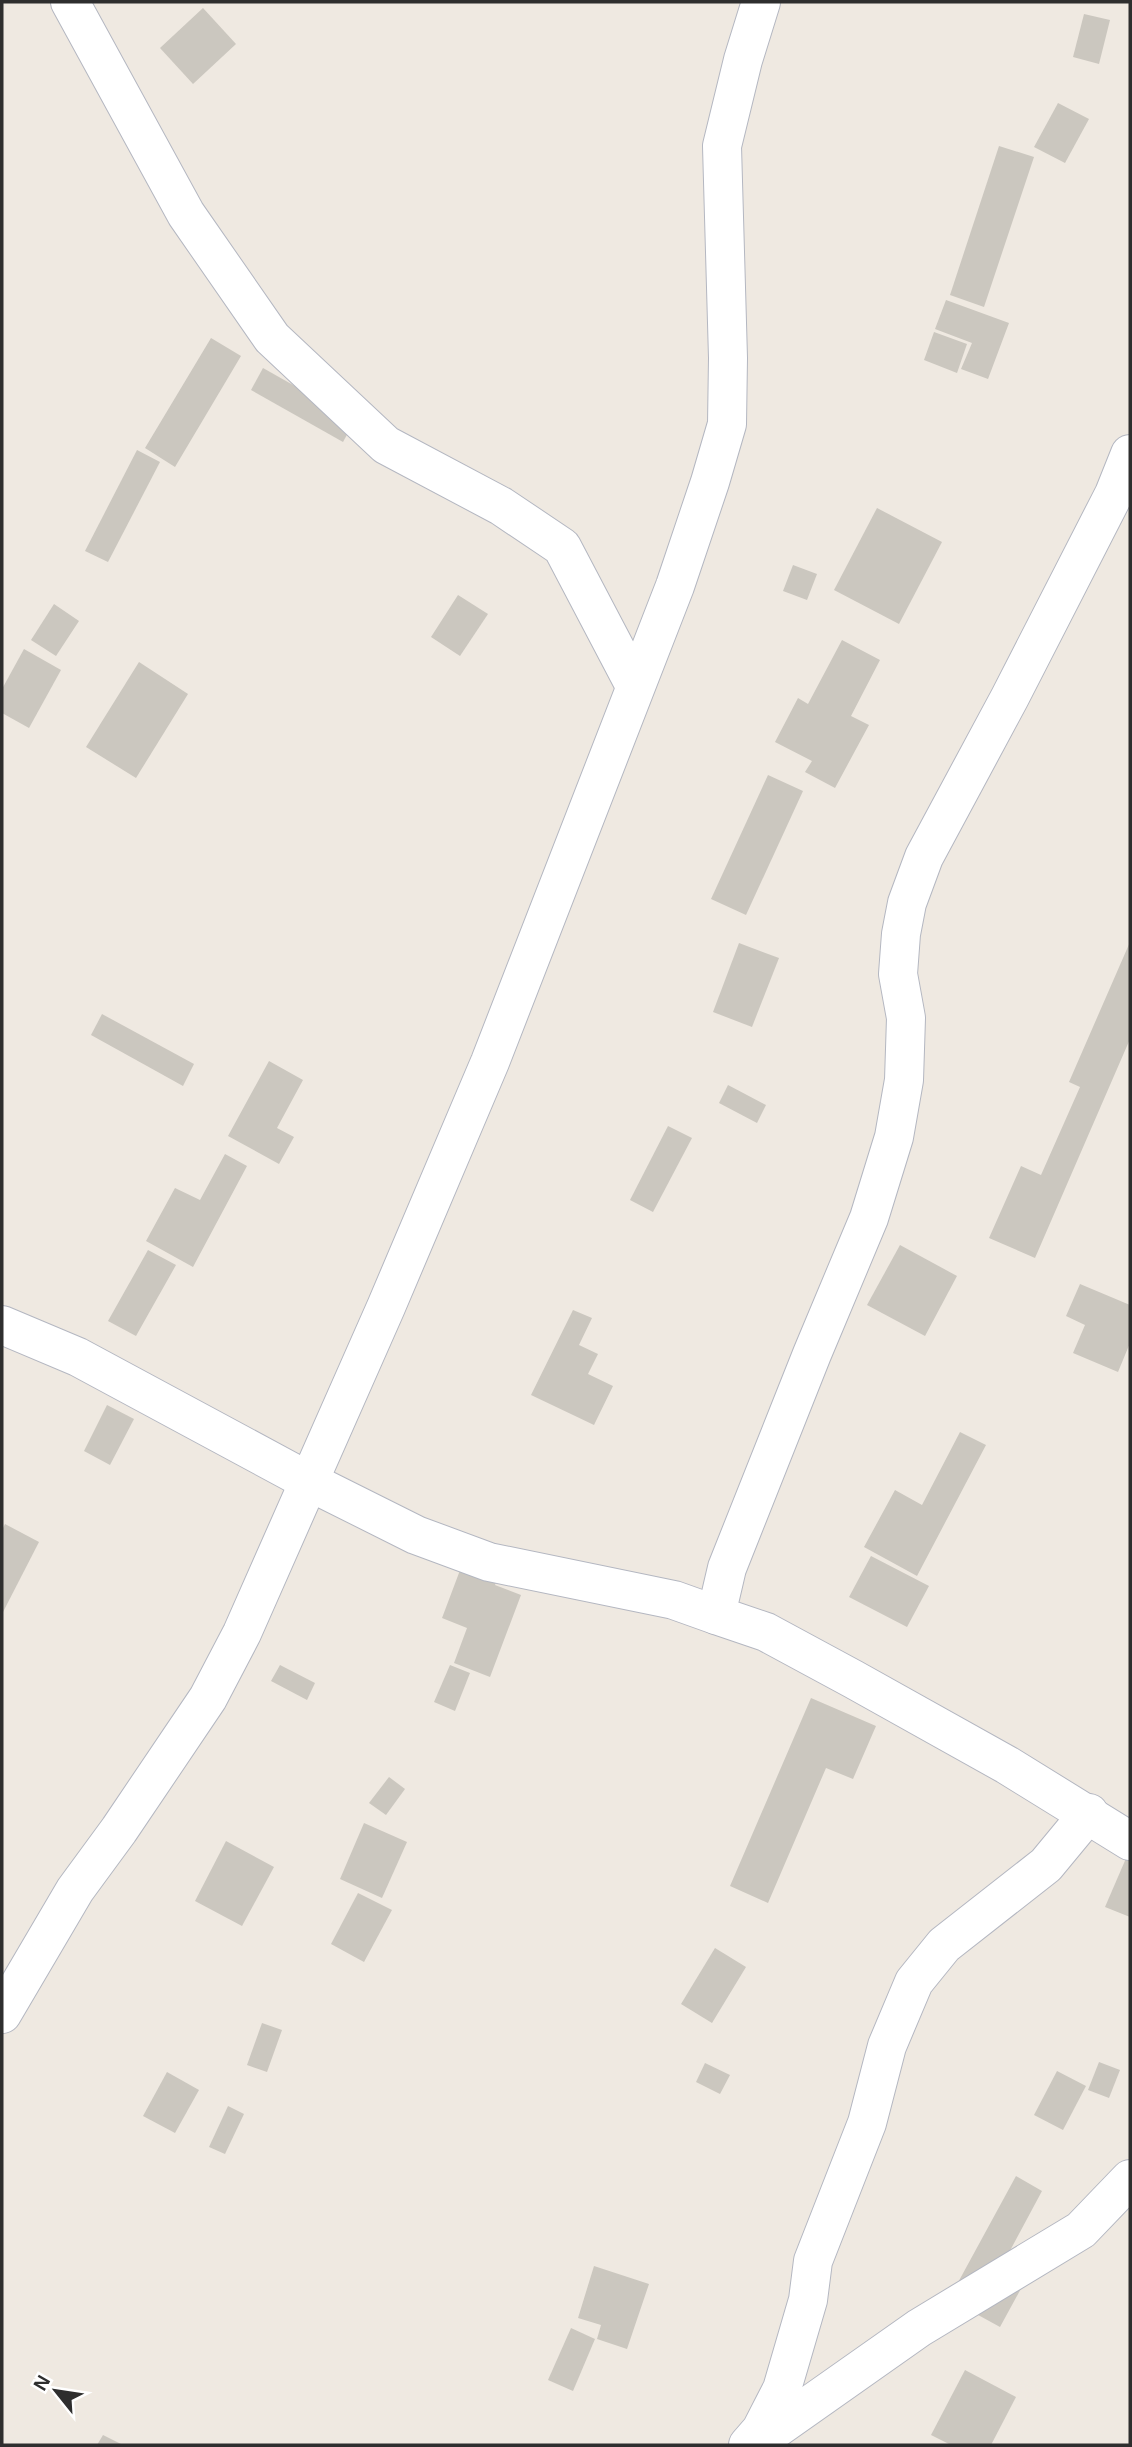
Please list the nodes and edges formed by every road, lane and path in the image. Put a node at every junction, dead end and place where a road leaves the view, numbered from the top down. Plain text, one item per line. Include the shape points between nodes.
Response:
1 (70, 2) edge
2 (761, 2) edge
3 (1130, 454) edge
4 (635, 686) junction
5 (2, 1325) edge
6 (310, 1482) junction
7 (716, 1615) junction
8 (1089, 1814) junction
9 (1130, 1840) edge
10 (2, 2014) edge
11 (1130, 2179) edge
12 (750, 2445) edge

1 - 4 street via 186,214 272,338 386,445 501,506 562,547
2 - 4 street via 722,146 727,424 679,573
3 - 7 street via 1017,685 924,857 911,892 898,974 906,1018 904,1080 894,1137 869,1218 727,1568
4 - 6 street via 489,1062
5 - 6 street via 78,1357
6 - 7 street via 416,1535 489,1562 674,1600
6 - 10 street via 208,1698 75,1890
7 - 8 street via 777,1638
8 - 9 street
8 - 12 street via 1046,1866 944,1945 915,1982 887,2046 867,2123 813,2261 805,2311 782,2389
11 - 12 street via 1082,2230 919,2328

